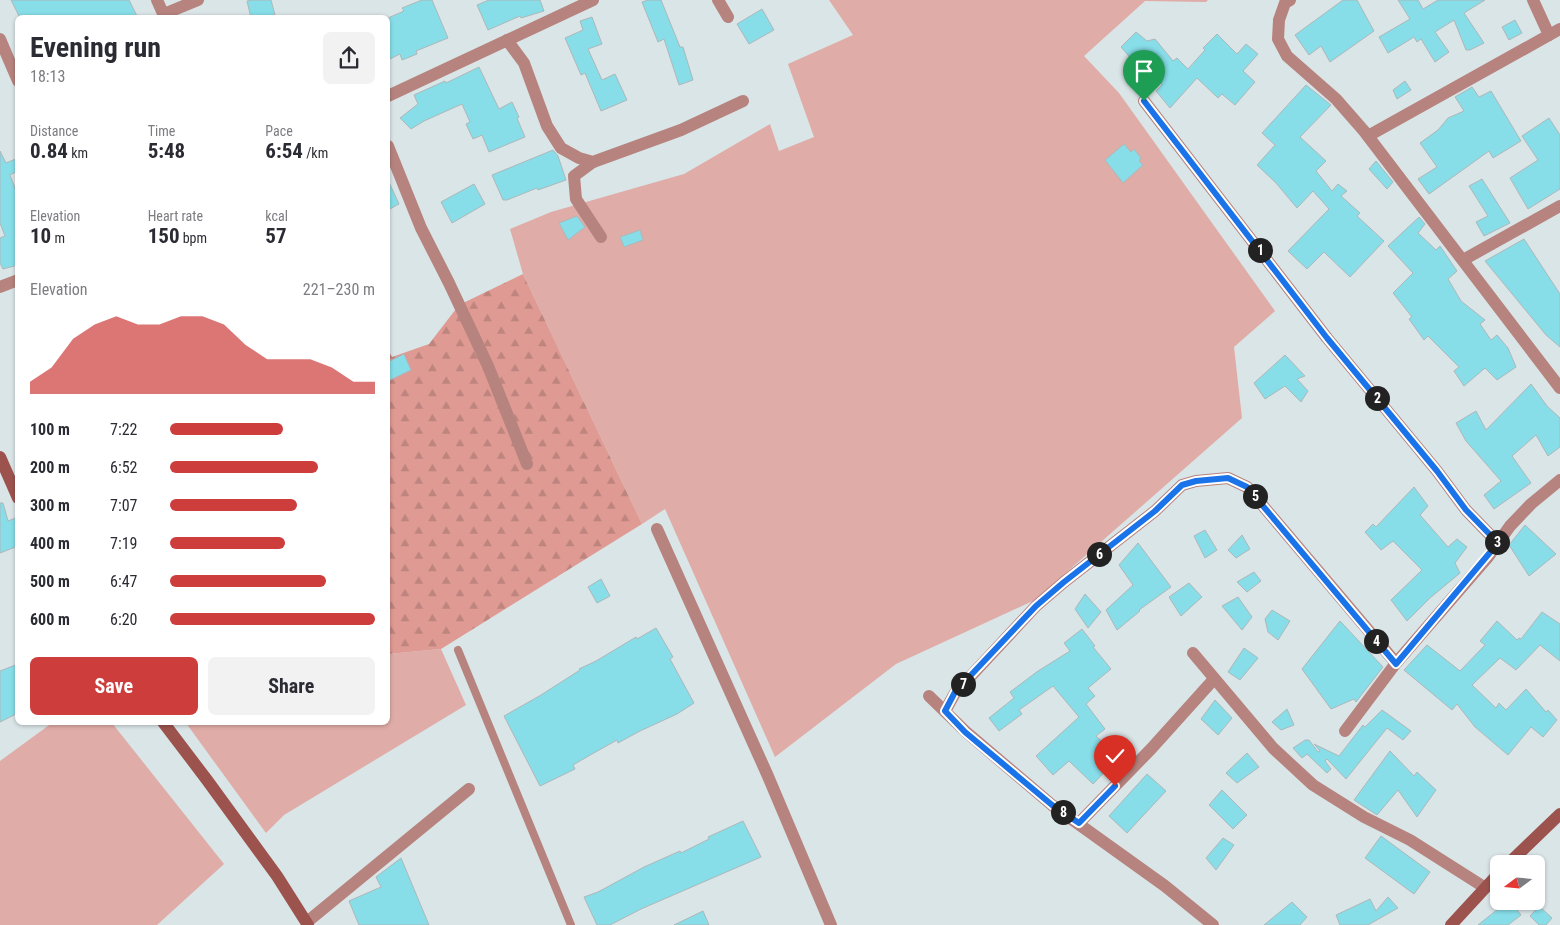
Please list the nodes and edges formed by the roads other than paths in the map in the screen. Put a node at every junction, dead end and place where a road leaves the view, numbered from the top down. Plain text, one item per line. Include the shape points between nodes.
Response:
1 (157, 0) edge
2 (198, 0) edge
3 (593, 0) edge
4 (718, 0) edge
5 (1290, 0) edge
6 (1533, 0) edge
7 (164, 15) edge
8 (166, 15) edge
9 (728, 17) dead end
10 (1555, 32) edge
11 (0, 40) edge
12 (507, 40) junction
13 (15, 74) edge
14 (390, 95) edge
15 (743, 101) dead end
16 (1144, 101) dead end
17 (1368, 136) junction
18 (390, 151) edge
19 (593, 162) junction
20 (1560, 206) edge
21 (601, 237) dead end
22 (1463, 260) junction
23 (15, 281) edge
24 (0, 287) edge
25 (1560, 388) edge
26 (0, 457) edge
27 (526, 464) dead end
28 (1560, 480) edge
29 (15, 491) edge
30 (657, 529) dead end
31 (1498, 543) junction
32 (458, 650) dead end
33 (1193, 653) dead end
34 (1396, 664) junction
35 (1214, 679) junction
36 (929, 696) dead end
37 (945, 711) junction
38 (164, 725) edge
39 (1345, 731) dead end
40 (469, 789) dead end
41 (1560, 814) edge
42 (1079, 823) junction
43 (1517, 855) edge
44 (1490, 881) edge
45 (1484, 887) junction
46 (307, 923) edge
47 (571, 925) edge
48 (831, 925) edge
49 (1212, 925) edge
50 (1450, 925) edge

1 - 7 street
2 - 8 street
3 - 12 street
4 - 9 street
5 - 17 street via 1285,3 1279,20 1278,39 1282,48 1336,99
6 - 10 street
10 - 17 street
11 - 13 street
12 - 14 street
12 - 19 street via 524,63 547,126 561,148
15 - 19 street via 681,130
16 - 31 street via 1327,338 1466,510
17 - 22 street
18 - 27 street via 421,228 488,366
19 - 21 street via 574,176 576,199
20 - 22 street
22 - 25 street
23 - 24 street
26 - 29 street
28 - 31 street via 1531,504
30 - 48 street
31 - 34 street
32 - 47 lane
33 - 35 street
34 - 37 street via 1247,487 1228,478 1196,481 1182,485 1155,511 1036,606 955,692
34 - 39 street
35 - 42 street
35 - 45 street via 1273,748 1313,785
36 - 37 street
37 - 42 street via 965,732 1052,805
38 - 46 street via 231,812
40 - 46 street
41 - 43 street
42 - 49 street
44 - 45 street
45 - 50 street

